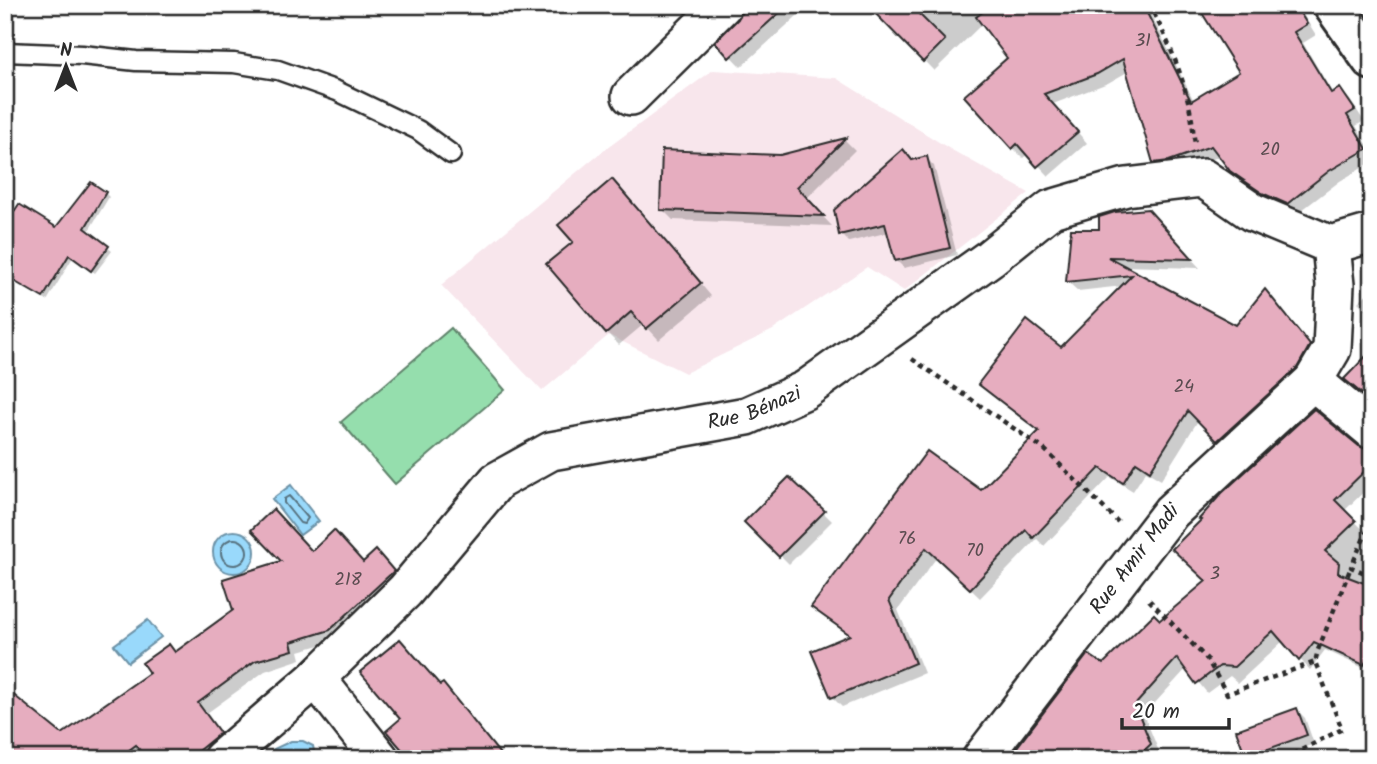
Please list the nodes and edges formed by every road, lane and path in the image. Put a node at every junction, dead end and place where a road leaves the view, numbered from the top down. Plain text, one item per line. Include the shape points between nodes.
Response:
1 (723, 5) edge
2 (1149, 5) edge
3 (1333, 5) edge
4 (5, 52) edge
5 (1372, 60) edge
6 (631, 96) dead end
7 (451, 155) dead end
8 (1372, 173) edge
9 (1203, 178) junction
10 (1372, 194) edge
11 (1372, 233) edge
12 (1331, 245) junction
13 (880, 337) junction
14 (1313, 381) junction
15 (1372, 430) edge
16 (1372, 520) edge
17 (1134, 560) junction
18 (1351, 568) junction
19 (1372, 576) edge
20 (1315, 663) junction
21 (317, 678) junction
22 (222, 759) edge
23 (380, 759) edge
24 (981, 759) edge
25 (1284, 759) edge

1 - 6 street
2 - 9 path via 1182,79
3 - 5 main road
4 - 7 lane via 234,63 278,70 337,90 418,130
8 - 10 path via 1368,187
9 - 12 street via 1252,212
9 - 13 street, Rue Bénazi via 1126,187 1051,209
11 - 12 street
12 - 14 street, Rue Amir Madi via 1335,285 1332,349
13 - 17 path via 1044,449
13 - 21 street, Rue Bénazi via 805,390 747,416 551,451 497,481 405,591
14 - 15 street
14 - 17 street, Rue Amir Madi via 1171,512
16 - 18 path
17 - 20 path via 1207,659 1227,694
17 - 24 street, Rue Amir Madi
18 - 19 path
18 - 20 path
20 - 25 path via 1342,729
21 - 22 street, Rue Bénazi
21 - 23 street

